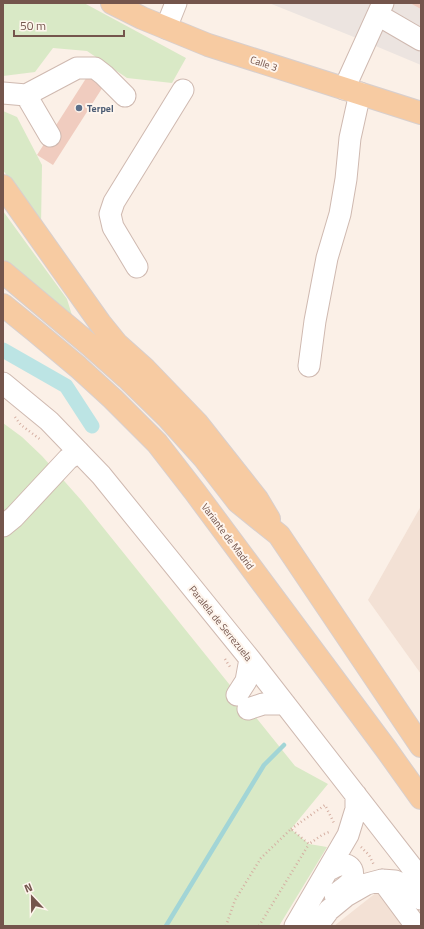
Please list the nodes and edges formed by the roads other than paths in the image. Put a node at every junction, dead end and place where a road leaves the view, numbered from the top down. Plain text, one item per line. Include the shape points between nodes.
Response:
1 (112, 3) edge
2 (176, 3) edge
3 (381, 9) edge
4 (166, 28) junction
5 (421, 40) edge
6 (183, 90) dead end
7 (352, 91) junction
8 (3, 93) edge
9 (26, 95) junction
10 (125, 96) dead end
11 (421, 113) edge
12 (50, 136) dead end
13 (3, 186) edge
14 (137, 267) dead end
15 (3, 272) edge
16 (3, 305) edge
17 (3, 315) edge
18 (35, 331) junction
19 (309, 366) dead end
20 (3, 383) edge
21 (78, 452) junction
22 (3, 526) edge
23 (279, 535) junction
24 (250, 658) junction
25 (285, 704) junction
26 (421, 746) edge
27 (356, 795) junction
28 (421, 798) edge
29 (329, 870) junction
30 (421, 879) edge
31 (382, 880) junction
32 (421, 899) edge
33 (295, 926) edge
34 (310, 926) edge
35 (317, 926) edge
36 (416, 926) edge

1 - 4 main road, Calle 3
2 - 4 street
3 - 5 street
3 - 7 street
4 - 7 main road, Calle 3 via 208,45
6 - 14 street via 114,202 110,214 114,227
7 - 11 main road, Calle 3
7 - 19 street via 346,179 340,214 327,258
8 - 9 street
9 - 10 street via 77,68 95,68
9 - 12 street
13 - 23 main road via 100,323 117,344 197,423 257,499
15 - 23 main road via 127,378 204,458 238,502
16 - 18 main road, Variante de Madrid
17 - 18 main road
18 - 28 main road, Variante de Madrid via 113,399 157,443 196,492
20 - 21 street, Paralela de Serrezuela via 49,421
21 - 22 street via 68,459
21 - 24 street, Paralela de Serrezuela via 101,475
23 - 26 main road
24 - 25 street, Paralela de Serrezuela
24 - 25 street via 243,702
25 - 27 street, Paralela de Serrezuela
27 - 29 street via 356,809 342,832
27 - 30 street, Paralela de Serrezuela
29 - 33 street
29 - 34 street via 339,865 348,865 352,869 352,880 325,902
31 - 32 street via 395,880 409,887
31 - 35 street via 367,884 346,896 329,910
31 - 36 street

